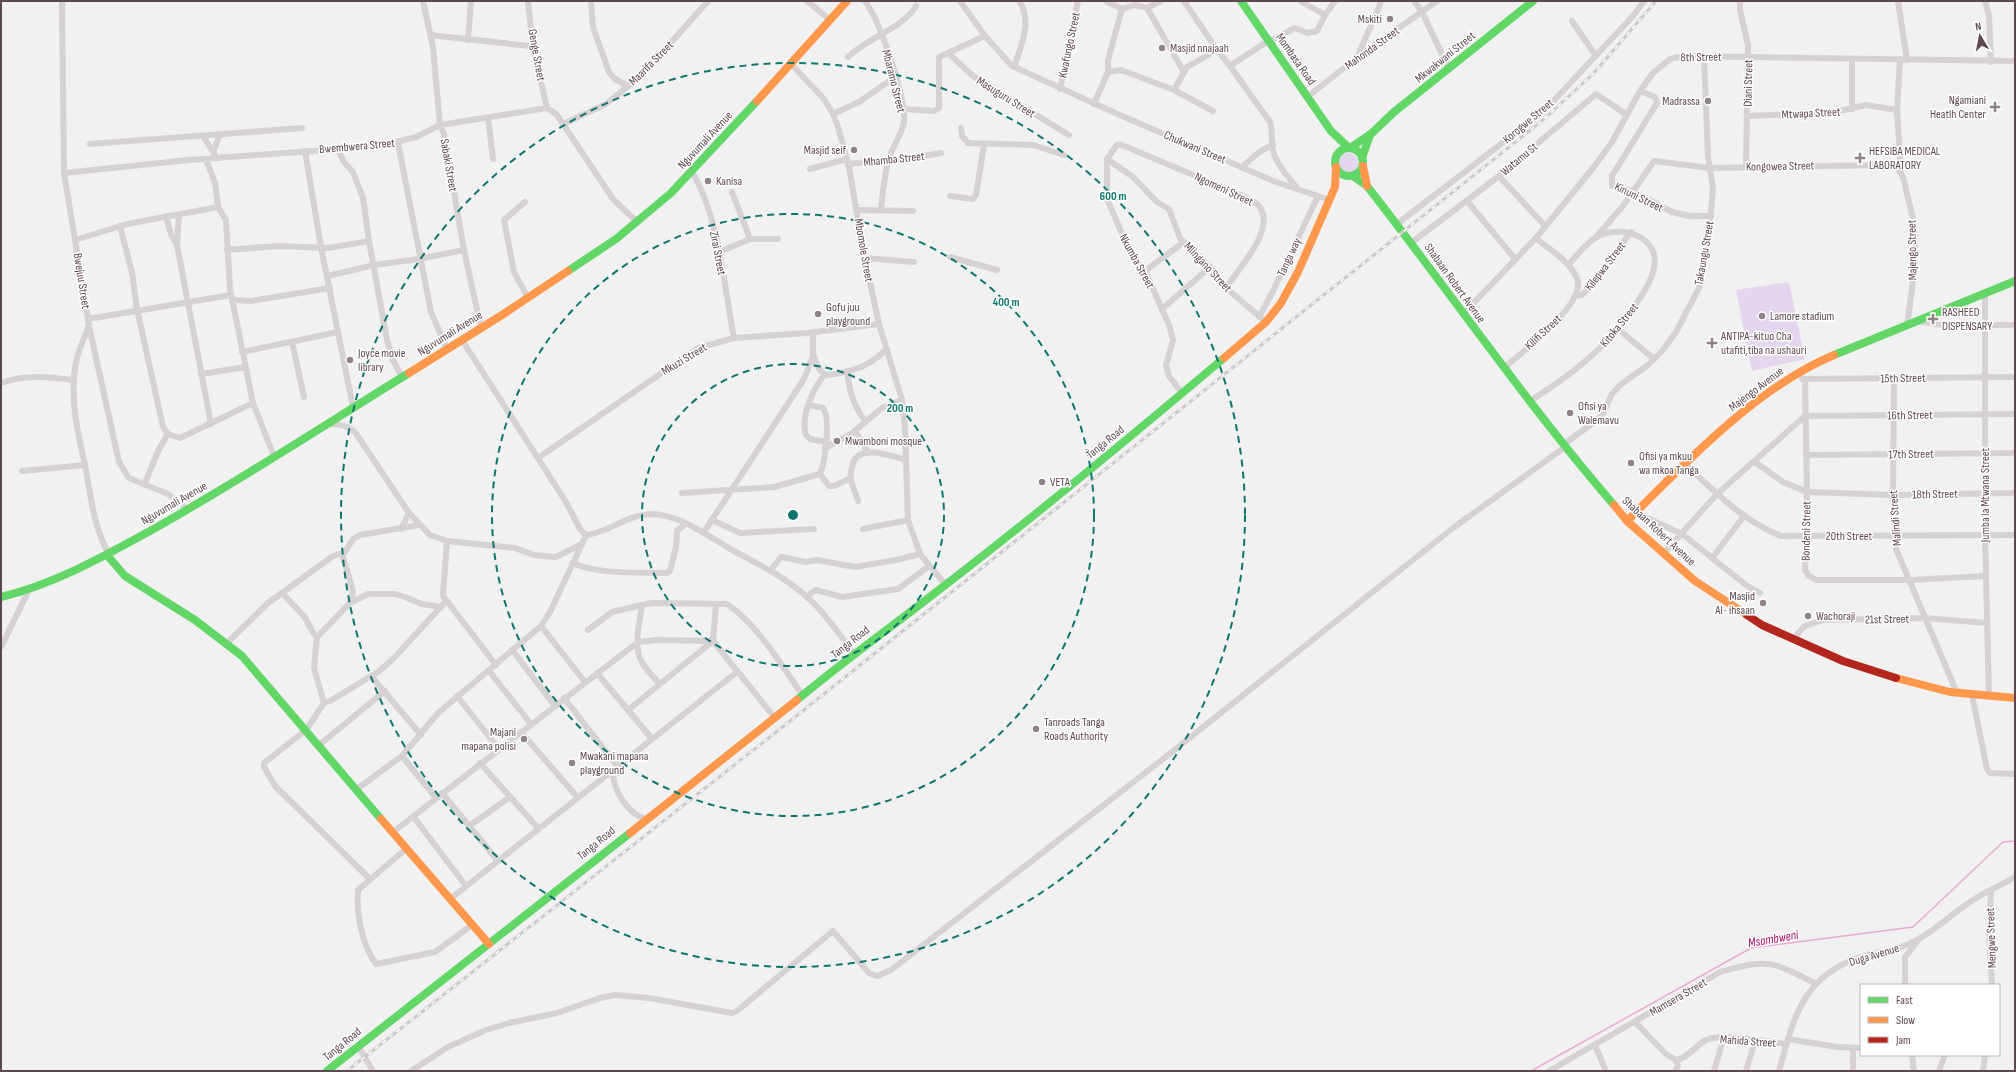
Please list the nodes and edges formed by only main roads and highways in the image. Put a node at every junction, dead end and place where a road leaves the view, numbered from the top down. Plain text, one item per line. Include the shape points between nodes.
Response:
1 (847, 1) edge
2 (1241, 1) edge
3 (1528, 3) edge
4 (1331, 131) junction
5 (1372, 133) junction
6 (1350, 148) junction
7 (1363, 162) junction
8 (1335, 164) junction
9 (1351, 176) junction
10 (1367, 186) junction
11 (1335, 187) junction
12 (2015, 281) edge
13 (1627, 521) junction
14 (108, 554) junction
15 (1, 597) edge
16 (2015, 698) edge
17 (489, 944) junction
18 (327, 1071) edge

1 - 14 main road, Nguvumali Avenue via 692,172 616,240 462,340 188,510
2 - 4 main road, Mombasa Road
3 - 5 main road, Mkwakwani Street via 1394,112
4 - 6 main road, Mombasa Road
4 - 8 main road, Mombasa Road
5 - 6 main road
5 - 7 main road via 1364,148
6 - 7 main road via 1360,153
6 - 8 main road via 1340,152
7 - 9 main road via 1358,173
7 - 10 main road
8 - 9 main road via 1339,172
8 - 11 main road, Mombasa Road
9 - 10 main road
9 - 11 main road
10 - 13 main road, Shabaan Robert Avenue via 1564,446
11 - 17 main road, Tanga Road via 1298,272 1281,303 1182,393 945,584 854,653
12 - 13 main road, Majengo Avenue via 1820,361 1791,377 1730,424
13 - 16 main road, Shabaan Robert Avenue via 1695,581 1762,625 1843,661 1876,672 1957,693
14 - 15 main road, Nguvumali Avenue via 29,590
14 - 17 main road via 125,576 195,620 242,656
17 - 18 main road, Tanga Road

